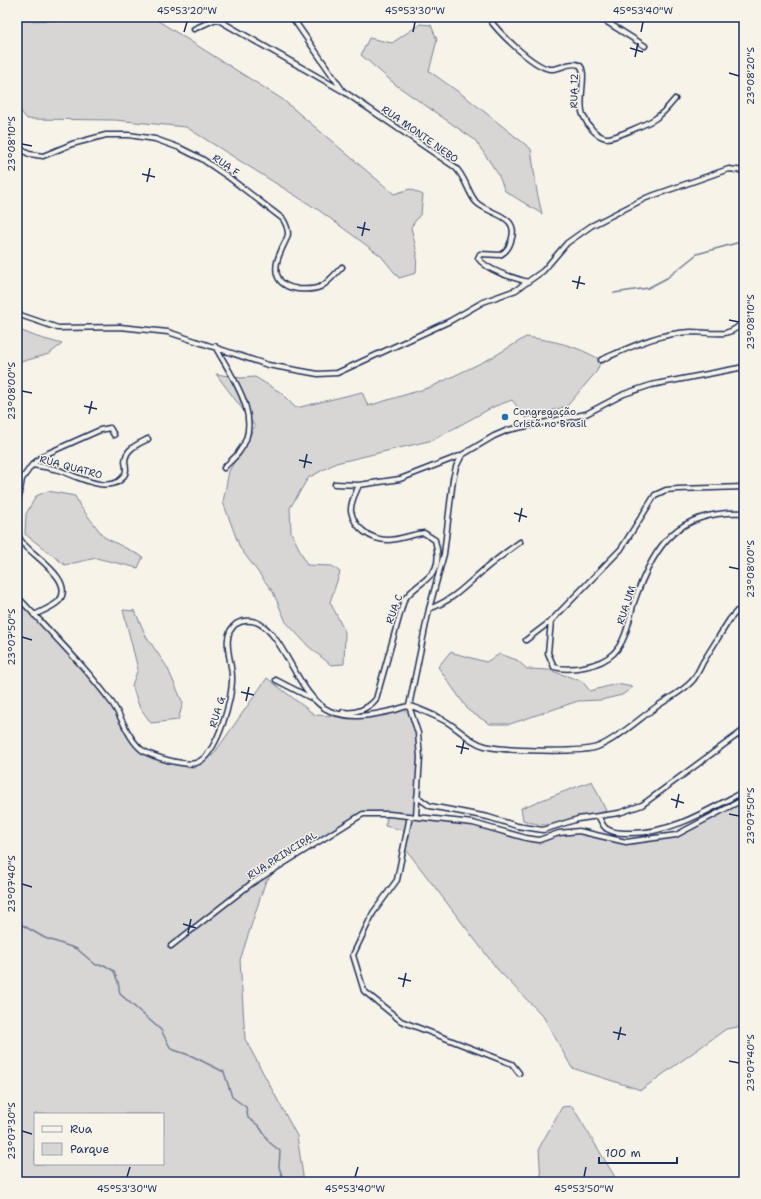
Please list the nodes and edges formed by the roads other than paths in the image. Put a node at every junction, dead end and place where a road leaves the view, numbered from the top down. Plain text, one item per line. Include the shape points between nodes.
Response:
1 (292, 17) edge
2 (488, 17) edge
3 (599, 17) edge
4 (214, 18) edge
5 (194, 29) dead end
6 (645, 46) dead end
7 (343, 91) junction
8 (675, 99) dead end
9 (17, 147) edge
10 (744, 171) edge
11 (342, 267) dead end
12 (528, 282) junction
13 (17, 314) edge
14 (744, 319) edge
15 (215, 346) junction
16 (601, 360) dead end
17 (744, 367) edge
18 (114, 435) dead end
19 (148, 439) dead end
20 (462, 455) junction
21 (32, 465) junction
22 (224, 468) dead end
23 (335, 484) dead end
24 (359, 485) junction
25 (744, 487) edge
26 (17, 507) edge
27 (744, 512) edge
28 (17, 530) edge
29 (520, 542) dead end
30 (17, 596) edge
31 (429, 609) junction
32 (744, 610) edge
33 (34, 615) junction
34 (551, 621) junction
35 (526, 640) dead end
36 (276, 680) dead end
37 (317, 701) junction
38 (409, 706) junction
39 (328, 711) junction
40 (744, 730) edge
41 (744, 791) edge
42 (417, 797) junction
43 (744, 799) edge
44 (410, 816) junction
45 (416, 816) junction
46 (599, 817) junction
47 (171, 946) dead end
48 (519, 1073) dead end

1 - 7 street, RUA MONTE NEBO
2 - 8 street, RUA 12 via 498,31 544,68 552,69 573,64 583,69 580,105 590,127 599,135 612,138 652,120 662,114
3 - 6 street
4 - 5 street
4 - 7 street
7 - 12 street, RUA MONTE NEBO via 455,167 461,173 476,202 508,220 512,229 509,247 500,255 480,254 478,258 509,276
9 - 11 street, RUA F via 29,154 43,156 87,139 119,134 148,137 166,143 202,159 283,219 288,233 276,270 283,285 316,290 322,288
10 - 12 street via 729,169 638,202 573,238 543,272
12 - 15 street via 516,290 484,302 450,321 337,373 318,374 268,365
13 - 15 street via 58,328 120,327 168,332
14 - 16 street via 735,330 726,333 692,332 653,337
15 - 22 street via 247,410 250,424 240,451
17 - 20 street via 642,387 586,414 508,430
18 - 21 street via 110,428 100,430 44,455
19 - 21 street, RUA QUATRO via 129,450 125,460 125,473 122,478 110,484 92,483 56,469
20 - 24 street via 400,480
20 - 31 street via 453,479 444,554
21 - 26 street, RUA QUATRO via 22,479
23 - 24 street
24 - 39 street, RUA C via 351,512 360,528 369,536 380,540 424,533 431,536 437,549 435,564 431,576 404,600 376,699 361,710 347,713
25 - 34 street via 666,490 655,495 621,549
27 - 34 street, RUA UM via 701,517 687,522 667,538 644,577 624,637 613,654 593,665 562,670 554,667 548,652
28 - 33 street via 21,541 50,567 61,586 59,601
29 - 31 street via 486,568 460,593 445,603
30 - 33 street, RUA G
31 - 38 street
32 - 38 street via 737,610 730,619 692,681 598,747 556,750 486,746 472,740 445,721
33 - 37 street, RUA G via 113,704 134,741 152,755 182,764 194,763 204,759 212,749 221,728 231,690 232,676 227,642 229,633 241,622 250,621 266,628 298,678
34 - 35 street
36 - 37 street
37 - 39 street, RUA G
38 - 39 street, RUA G via 355,717
38 - 42 street via 418,732 420,758
40 - 46 street via 642,805
41 - 46 street via 686,821 637,834 607,829
42 - 45 street
42 - 46 street via 430,806 543,830 578,819
43 - 45 street, RUA PRINCIPAL via 676,835 626,842 579,832 559,833 539,840 473,823
44 - 45 street, RUA PRINCIPAL
44 - 47 street, RUA PRINCIPAL via 363,814 252,883
44 - 48 street via 397,880 373,913 353,955 364,991 401,1021 512,1064

